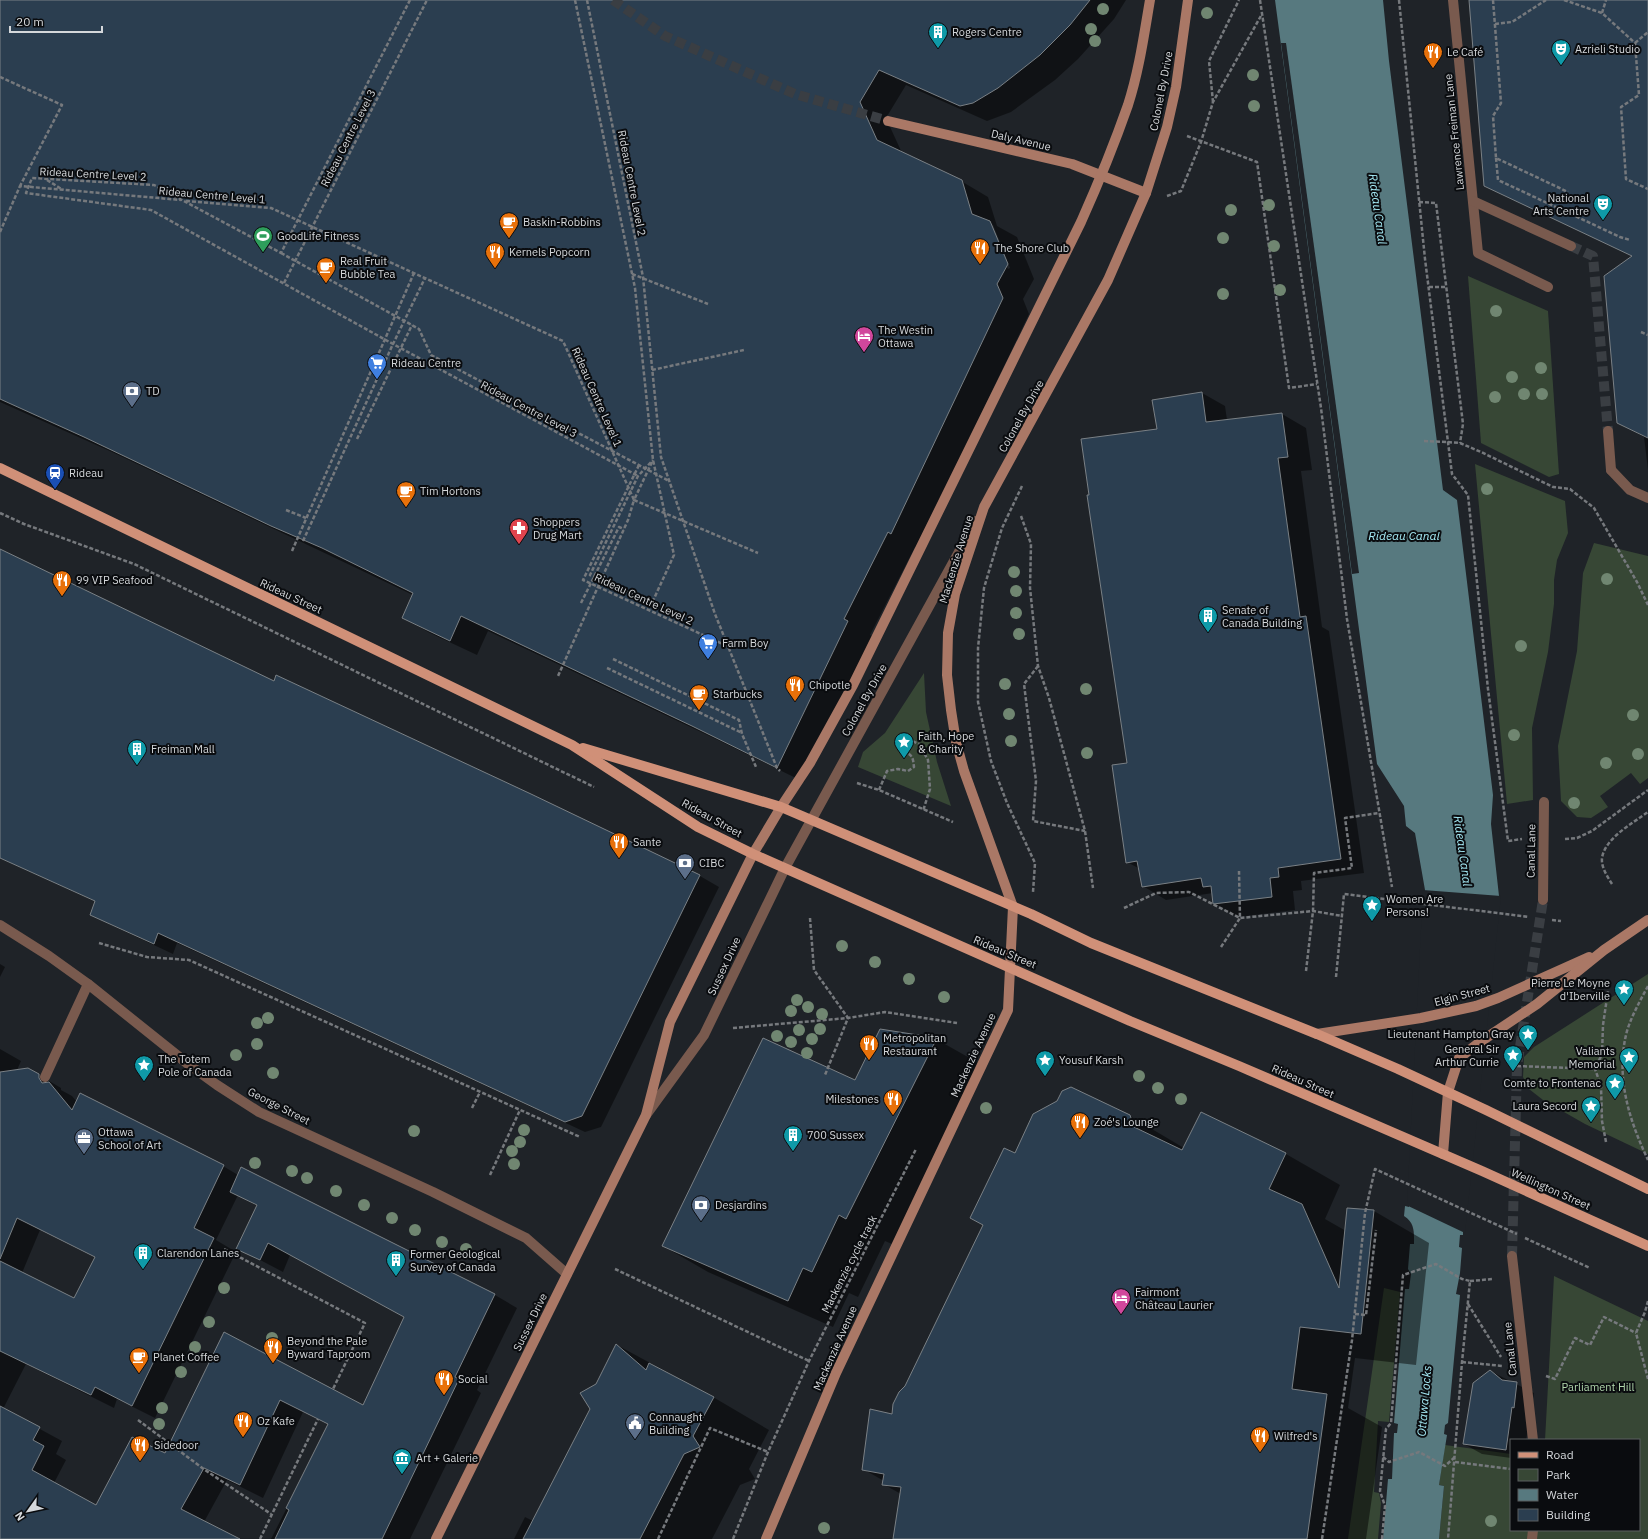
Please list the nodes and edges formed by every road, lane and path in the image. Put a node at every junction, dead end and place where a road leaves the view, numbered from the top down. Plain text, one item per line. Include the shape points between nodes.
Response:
1 (410, 0) edge
2 (427, 0) edge
3 (575, 0) edge
4 (587, 0) edge
5 (1150, 0) edge
6 (1188, 0) edge
7 (1239, 0) edge
8 (1260, 0) edge
9 (1399, 0) edge
10 (1453, 0) edge
11 (1493, 0) edge
12 (1546, 0) edge
13 (1564, 0) edge
14 (1606, 0) edge
15 (1262, 14) junction
16 (1602, 14) junction
17 (1495, 24) junction
18 (1648, 32) edge
19 (1635, 43) junction
20 (0, 77) edge
21 (1213, 102) junction
22 (888, 121) tunnel mouth
23 (1186, 136) dead end
24 (1201, 142) junction
25 (1496, 158) junction
26 (1101, 176) junction
27 (46, 179) junction
28 (20, 186) junction
29 (1648, 189) edge
30 (64, 190) junction
31 (1568, 192) dead end
32 (1146, 193) junction
33 (26, 194) joint
34 (1166, 196) dead end
35 (1473, 201) junction
36 (1419, 202) junction
37 (0, 232) edge
38 (1630, 240) dead end
39 (1571, 246) tunnel mouth
40 (281, 253) junction
41 (414, 273) junction
42 (632, 273) junction
43 (425, 278) junction
44 (284, 283) junction
45 (1429, 287) junction
46 (1447, 287) junction
47 (1548, 287) dead end
48 (708, 304) dead end
49 (404, 321) junction
50 (412, 325) junction
51 (1641, 332) dead end
52 (1648, 335) edge
53 (392, 344) junction
54 (744, 350) dead end
55 (652, 370) junction
56 (1317, 384) junction
57 (1608, 431) tunnel mouth
58 (357, 440) dead end
59 (1424, 441) dead end
60 (1447, 442) junction
61 (1460, 444) junction
62 (653, 460) junction
63 (639, 465) junction
64 (0, 468) edge
65 (649, 471) junction
66 (638, 476) junction
67 (669, 482) junction
68 (1023, 485) dead end
69 (1648, 498) edge
70 (634, 500) junction
71 (984, 507) junction
72 (286, 510) dead end
73 (0, 513) edge
74 (1021, 516) dead end
75 (306, 518) junction
76 (624, 529) junction
77 (303, 541) dead end
78 (292, 552) dead end
79 (758, 553) dead end
80 (581, 603) dead end
81 (1648, 605) edge
82 (728, 646) junction
83 (613, 658) dead end
84 (1038, 666) junction
85 (607, 668) dead end
86 (558, 676) dead end
87 (742, 734) junction
88 (572, 745) junction
89 (756, 767) dead end
90 (777, 768) dead end
91 (852, 784) dead end
92 (596, 788) dead end
93 (878, 790) junction
94 (1648, 790) edge
95 (1544, 802) dead end
96 (781, 807) junction
97 (923, 811) junction
98 (1648, 812) edge
99 (1379, 813) junction
100 (812, 820) junction
101 (953, 822) dead end
102 (1085, 831) junction
103 (1526, 839) dead end
104 (1566, 839) dead end
105 (753, 854) junction
106 (785, 868) junction
107 (1239, 870) dead end
108 (1612, 884) dead end
109 (1092, 888) dead end
110 (1392, 888) dead end
111 (1543, 900) tunnel mouth
112 (1013, 907) junction
113 (1124, 908) dead end
114 (1313, 911) junction
115 (1031, 914) junction
116 (1342, 916) junction
117 (1530, 917) dead end
118 (810, 918) dead end
119 (1240, 918) junction
120 (1546, 919) dead end
121 (1648, 920) edge
122 (1561, 921) dead end
123 (0, 925) edge
124 (99, 943) dead end
125 (1221, 946) dead end
126 (1604, 950) junction
127 (1010, 967) junction
128 (1306, 971) dead end
129 (1336, 977) dead end
130 (88, 984) junction
131 (1648, 986) edge
132 (1608, 991) dead end
133 (848, 1018) junction
134 (957, 1023) dead end
135 (734, 1028) dead end
136 (1317, 1034) junction
137 (1517, 1066) dead end
138 (1595, 1069) junction
139 (825, 1075) dead end
140 (45, 1077) dead end
141 (480, 1092) junction
142 (1448, 1092) junction
143 (472, 1108) dead end
144 (520, 1110) junction
145 (646, 1115) junction
146 (580, 1138) dead end
147 (1606, 1142) dead end
148 (916, 1149) dead end
149 (1443, 1154) junction
150 (1648, 1160) edge
151 (490, 1175) dead end
152 (1648, 1189) edge
153 (1376, 1230) dead end
154 (1648, 1246) edge
155 (224, 1249) dead end
156 (1512, 1256) tunnel mouth
157 (1590, 1268) dead end
158 (615, 1269) dead end
159 (567, 1274) junction
160 (1648, 1301) edge
161 (1467, 1304) junction
162 (1354, 1314) junction
163 (1636, 1333) junction
164 (810, 1361) junction
165 (1507, 1366) dead end
166 (1556, 1379) dead end
167 (1648, 1379) edge
168 (333, 1389) dead end
169 (318, 1419) dead end
170 (138, 1420) dead end
171 (1533, 1439) edge
172 (768, 1452) junction
173 (1384, 1457) junction
174 (1455, 1457) junction
175 (1455, 1462) junction
176 (1510, 1469) edge
177 (272, 1514) junction
178 (260, 1539) edge
179 (436, 1539) edge
180 (658, 1539) edge
181 (733, 1539) edge
182 (766, 1539) edge
183 (1322, 1539) edge
184 (1382, 1539) edge
185 (1448, 1539) edge

1 - 40 path
2 - 44 path, Rideau Centre Level 3
3 - 42 path
4 - 55 path, Rideau Centre Level 2 via 643,276
5 - 26 main road, Colonel By Drive via 1141,55 1128,104
6 - 32 main road, Colonel By Drive via 1176,87 1167,127
7 - 21 path via 1209,61
8 - 15 path
9 - 36 path
10 - 35 street, Lawrence Freiman Lane
11 - 17 path
12 - 17 path via 1512,22
13 - 16 path
14 - 16 path
15 - 21 path
15 - 56 path
16 - 19 path
17 - 25 path via 1501,103 1493,116
18 - 19 path
19 - 29 path via 1639,95 1621,107 1626,179
20 - 28 path via 62,105
21 - 24 path
22 - 26 main road, Daly Avenue via 1072,164
23 - 24 path
24 - 34 path via 1181,191
24 - 56 path via 1256,162 1289,388
25 - 31 path
25 - 38 path via 1498,180
26 - 32 main road, Daly Avenue
26 - 96 main road, Colonel By Drive via 1081,222 853,685 810,763
27 - 30 path
27 - 33 path, Rideau Centre Level 2 via 32,178
27 - 40 path, Rideau Centre Level 2 via 154,185
28 - 30 path, Rideau Centre Level 1
28 - 37 path
30 - 41 path, Rideau Centre Level 1 via 271,208
32 - 71 main road, Colonel By Drive via 1108,280
33 - 44 path, Rideau Centre Level 3 via 151,210
35 - 39 street, Lawrence Freiman Lane
35 - 47 street via 1478,253
36 - 45 path
36 - 46 path via 1436,203
40 - 49 path, Rideau Centre Level 2
41 - 43 path, Rideau Centre Level 1
41 - 75 path
42 - 48 path
42 - 62 path
43 - 49 path
43 - 70 path, Rideau Centre Level 1 via 563,341
44 - 53 path, Rideau Centre Level 3
45 - 46 path
45 - 60 path
46 - 61 path via 1463,424
49 - 50 path, Rideau Centre Level 2
49 - 53 path
50 - 58 path
50 - 63 path, Rideau Centre Level 2 via 419,330 430,355
51 - 52 path
53 - 66 path, Rideau Centre Level 3
53 - 77 path
54 - 55 path
55 - 67 path, Rideau Centre Level 2 via 662,457
56 - 99 path via 1347,619
57 - 69 street via 1611,470 1630,490
59 - 60 path
60 - 61 path
60 - 103 path via 1452,474 1468,495 1488,689 1508,840
61 - 81 path via 1553,487 1570,489 1594,508
62 - 65 path
62 - 66 path
62 - 66 path via 674,555 652,603 590,575
63 - 65 path, Rideau Centre Level 2
63 - 82 path, Rideau Centre Level 2 via 583,580
64 - 88 main road, Rideau Street
65 - 67 path, Rideau Centre Level 2
65 - 70 path
67 - 82 path, Rideau Centre Level 2
68 - 115 path via 1002,528 984,588 978,648 978,702 991,761 1035,863
70 - 76 path
70 - 79 path
71 - 100 street, Colonel By Drive
71 - 112 main road, Mackenzie Avenue via 955,594 948,633 947,675 956,742 964,771
72 - 75 path
73 - 92 path via 31,527 134,564
74 - 84 path via 1031,544 1030,588
75 - 78 path
76 - 80 path via 619,527
76 - 86 path
82 - 90 path, Rideau Centre Level 2
83 - 87 path via 738,720
84 - 102 path
84 - 102 path via 1024,684 1036,781 1033,821
85 - 87 path
87 - 89 path
88 - 96 main road, Rideau Street
88 - 105 main road, Rideau Street via 698,827
91 - 93 path via 857,783
93 - 97 path
93 - 97 path via 887,771 908,771 914,767 911,755 905,752 910,740 919,744 928,760 930,789
94 - 104 path via 1592,831 1577,838
95 - 111 street, Canal Lane
96 - 100 main road, Rideau Street
96 - 105 main road, Sussex Drive
97 - 101 path
98 - 108 path via 1616,835 1606,847 1602,858 1604,872
99 - 110 path
99 - 114 path via 1346,818 1352,868 1314,873
100 - 106 street, Sussex Drive
100 - 112 main road, Rideau Street
102 - 109 path
105 - 106 main road, Rideau Street
105 - 145 main road, Sussex Drive via 670,1022
106 - 127 main road, Rideau Street
106 - 145 street, Sussex Drive via 704,1035
107 - 119 path
112 - 115 main road, Rideau Street
112 - 127 main road, Mackenzie Avenue
113 - 119 path via 1156,893 1189,892
114 - 116 path
114 - 119 path
114 - 128 path
115 - 136 main road, Rideau Street via 1092,943
116 - 117 path via 1344,894
116 - 129 path
118 - 133 path via 814,970
119 - 125 path
120 - 122 path
121 - 126 main road, Elgin Street
123 - 130 street, George Street
124 - 141 path via 147,957 189,960
126 - 136 main road, Elgin Street via 1476,1006 1421,1018
126 - 142 main road, Elgin Street via 1537,1004 1459,1058
127 - 149 main road, Rideau Street
127 - 182 main road, Mackenzie Avenue via 1008,1010 836,1373
130 - 140 street
130 - 159 street, George Street via 188,1064 259,1112 526,1238
131 - 150 path via 1627,1032 1623,1078 1626,1102
132 - 138 path via 1602,1054
133 - 134 path via 885,1012
133 - 135 path
133 - 139 path
136 - 142 main road, Rideau Street
137 - 138 path
138 - 147 path via 1601,1086 1602,1121
141 - 143 path
141 - 144 path
142 - 149 main road, Elgin Street
142 - 152 main road
144 - 146 path
144 - 151 path
145 - 159 main road, Sussex Drive
148 - 164 path, Mackenzie cycle track
149 - 154 main road, Wellington Street
153 - 162 path via 1366,1315
155 - 168 path via 365,1324
156 - 171 street, Canal Lane
157 - 162 path via 1375,1169 1365,1213
158 - 164 path
159 - 179 main road, Sussex Drive
160 - 163 path
161 - 165 path
161 - 173 path via 1470,1281 1436,1264 1403,1275 1391,1423 1386,1429
161 - 174 path
162 - 183 path
163 - 166 path via 1604,1317 1590,1345 1574,1338
163 - 167 path
164 - 172 path, Mackenzie cycle track
169 - 177 path
170 - 177 path via 205,1470
172 - 180 path via 710,1428
172 - 181 path, Mackenzie cycle track
173 - 174 path via 1389,1462 1419,1452 1445,1466
173 - 184 path via 1380,1491 1385,1506
174 - 175 path
175 - 176 path
175 - 185 path
177 - 178 path

